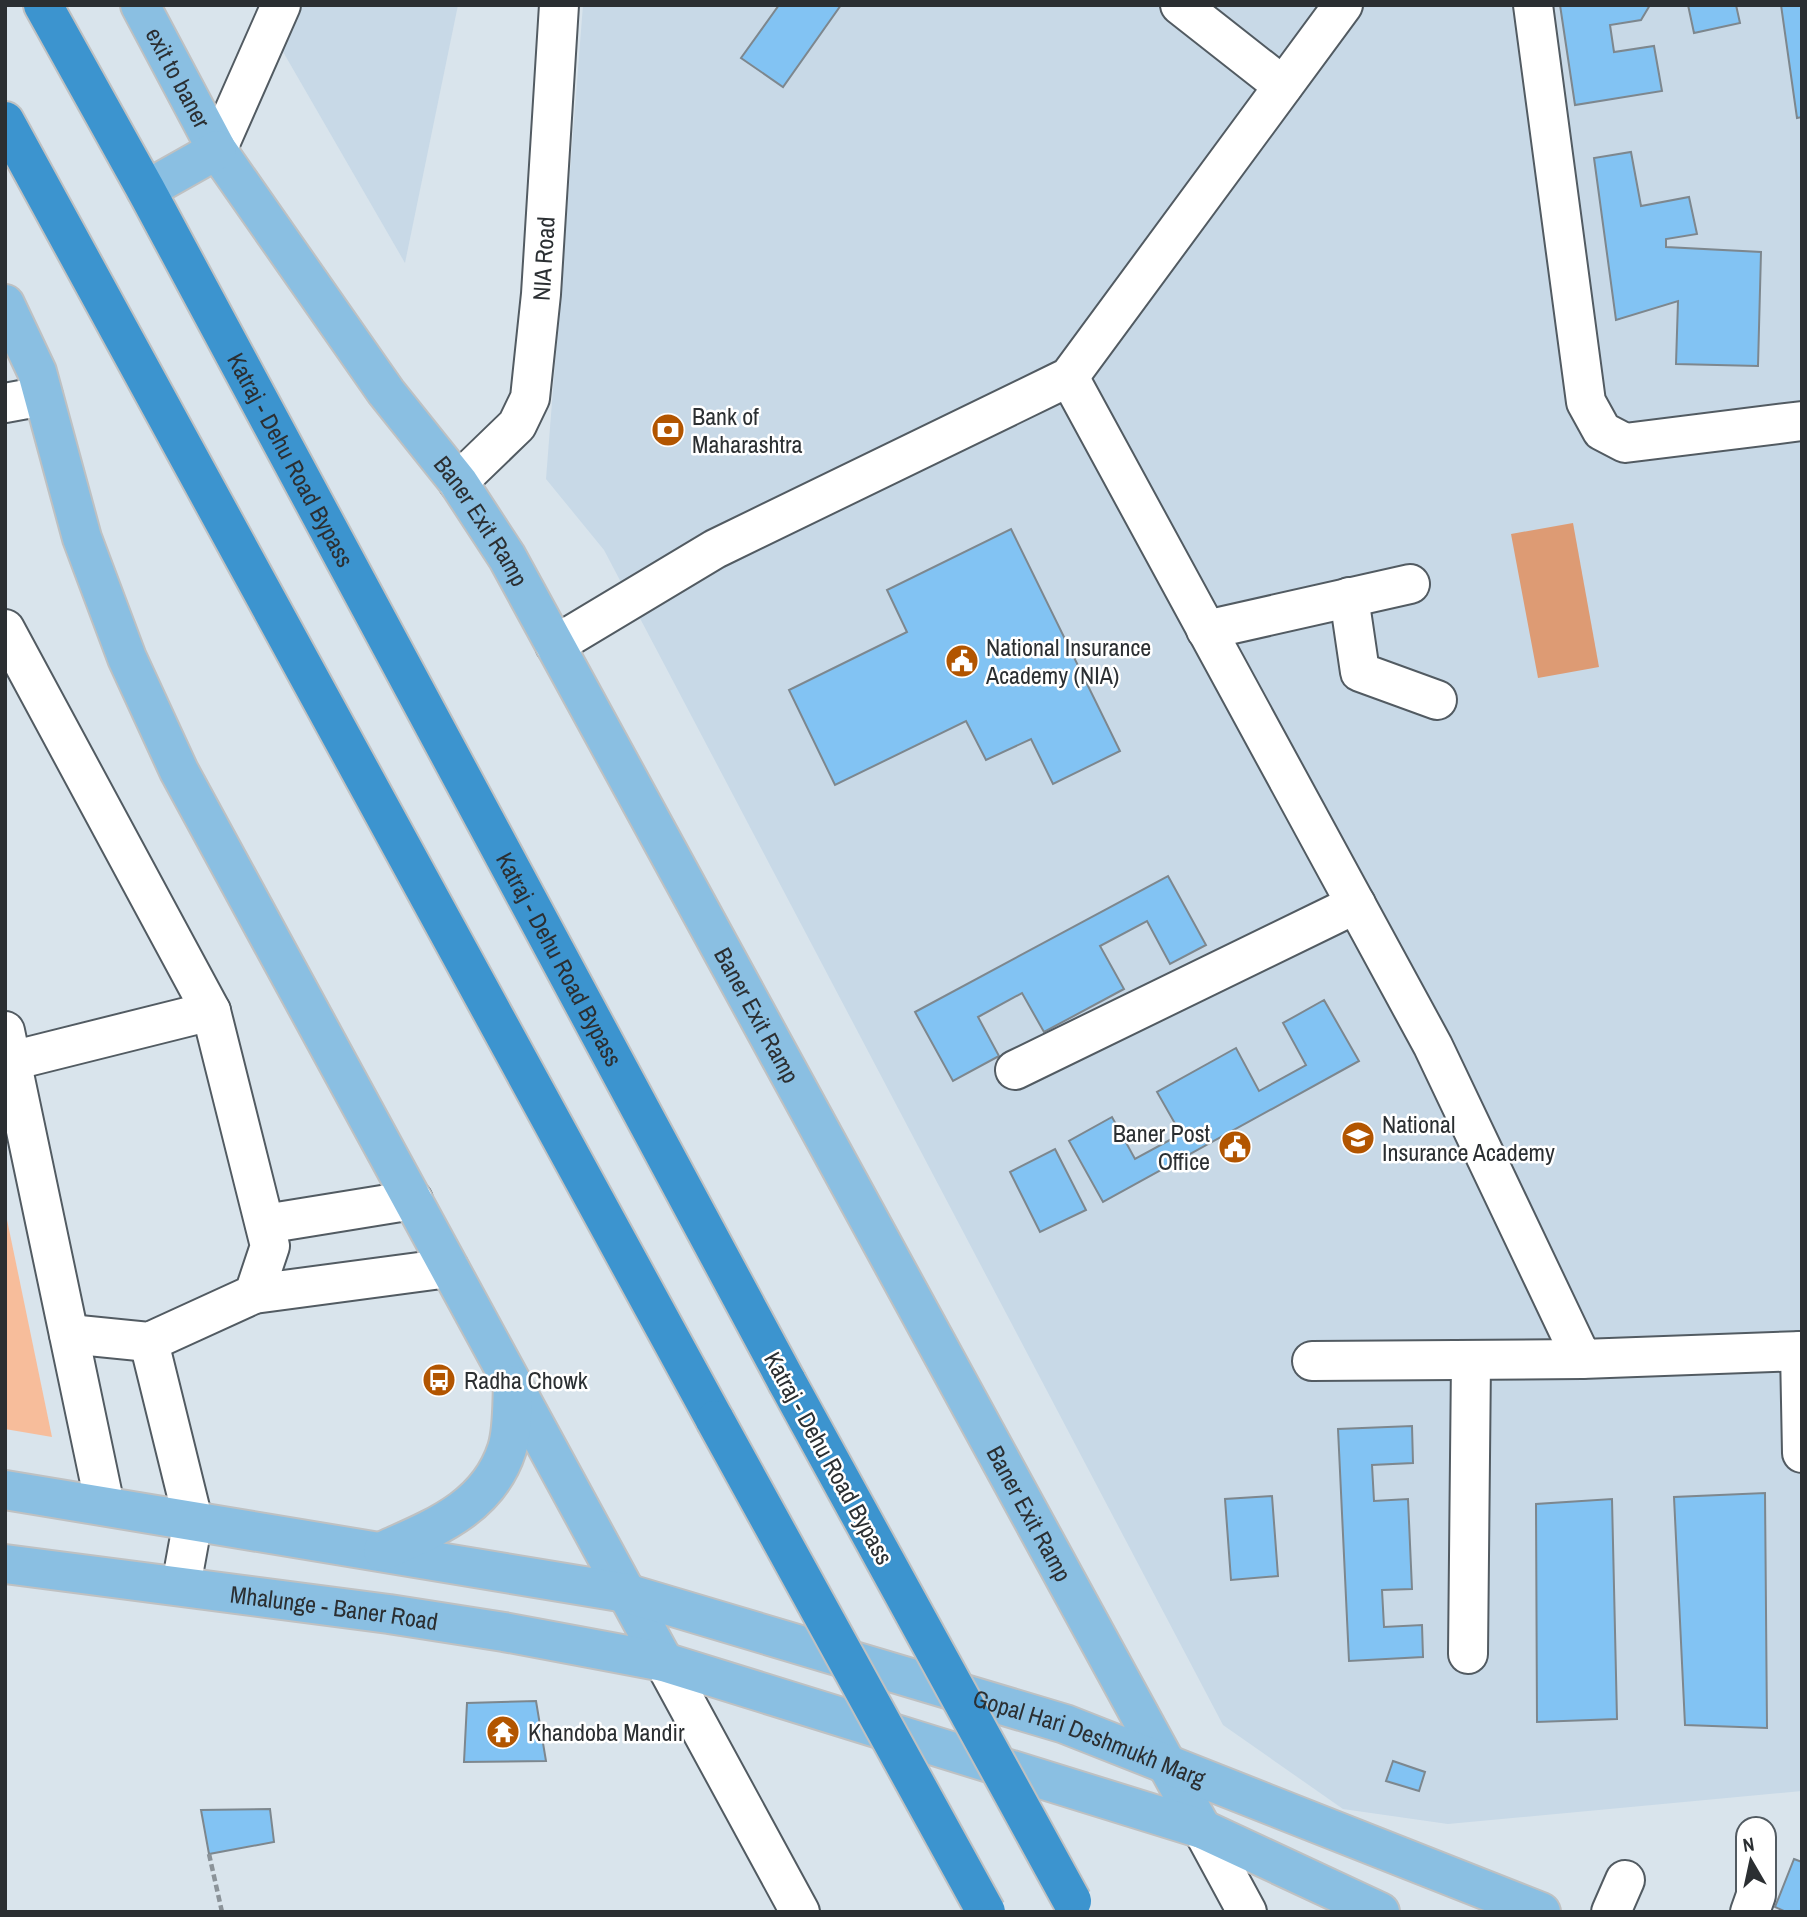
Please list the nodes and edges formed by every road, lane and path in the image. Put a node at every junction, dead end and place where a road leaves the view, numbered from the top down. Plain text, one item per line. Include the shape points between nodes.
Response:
1 (43, 5) edge
2 (140, 5) edge
3 (281, 5) edge
4 (559, 5) edge
5 (1180, 5) edge
6 (1343, 5) edge
7 (1533, 5) edge
8 (1283, 86) junction
9 (5, 121) edge
10 (217, 150) junction
11 (146, 190) junction
12 (5, 304) edge
13 (1069, 377) junction
14 (43, 396) junction
15 (5, 402) edge
16 (1802, 421) edge
17 (458, 482) junction
18 (1410, 583) dead end
19 (1349, 597) junction
20 (5, 629) edge
21 (1206, 629) junction
22 (555, 645) junction
23 (1437, 700) dead end
24 (1356, 904) junction
25 (211, 1011) junction
26 (8, 1046) edge
27 (1015, 1070) dead end
28 (412, 1200) junction
29 (265, 1224) junction
30 (449, 1268) junction
31 (254, 1294) junction
32 (69, 1334) junction
33 (149, 1342) junction
34 (1801, 1351) edge
35 (1582, 1359) junction
36 (1471, 1360) junction
37 (1312, 1361) dead end
38 (513, 1385) junction
39 (1802, 1453) edge
40 (5, 1490) edge
41 (106, 1506) junction
42 (193, 1520) junction
43 (383, 1551) junction
44 (5, 1564) edge
45 (181, 1586) junction
46 (626, 1593) junction
47 (1468, 1654) dead end
48 (664, 1662) junction
49 (1166, 1763) junction
50 (1202, 1829) junction
51 (1756, 1837) dead end
52 (209, 1854) dead end
53 (1075, 1906) edge
54 (1755, 1910) edge
55 (222, 1912) edge
56 (800, 1912) edge
57 (986, 1912) edge
58 (1247, 1912) edge
59 (1380, 1912) edge
60 (1541, 1912) edge

1 - 11 highway, Katraj - Dehu Road Bypass
2 - 10 main road, exit to baner
3 - 10 street
4 - 17 street, NIA Road via 530,398 517,425
5 - 8 street
6 - 8 street
7 - 16 street via 1587,402 1602,430 1625,443
8 - 13 street
9 - 57 highway, bridge
10 - 11 main road
10 - 17 main road, Baner Exit Ramp via 386,392
11 - 53 highway, Katraj - Dehu Road Bypass, bridge
12 - 14 main road via 37,372
13 - 21 street
13 - 22 street via 715,550
14 - 15 street
14 - 28 main road via 82,538 127,658 179,771
17 - 22 main road, Baner Exit Ramp
18 - 19 street
19 - 21 street
19 - 23 street via 1360,672
20 - 25 street
21 - 24 street
22 - 49 main road, Baner Exit Ramp
24 - 27 street
24 - 35 street via 1433,1046
25 - 26 street
25 - 29 street
26 - 32 street
28 - 29 street
28 - 30 main road
29 - 31 street via 270,1246
30 - 31 street
30 - 38 main road
31 - 33 street
32 - 33 street
32 - 41 street
33 - 42 street
34 - 35 street
34 - 39 street
35 - 36 street
36 - 37 street
36 - 47 street
38 - 43 main road via 508,1448 495,1475 469,1507 438,1527
38 - 46 main road
40 - 41 main road
41 - 42 main road
42 - 43 main road
42 - 45 street
43 - 46 main road
44 - 45 main road, Mhalunge - Baner Road
45 - 48 main road, Mhalunge - Baner Road via 491,1630
46 - 48 main road
46 - 49 main road, Gopal Hari Deshmukh Marg via 1065,1724
48 - 50 main road, Mhalunge - Baner Road
48 - 56 street
49 - 50 main road, Baner Exit Ramp
49 - 60 main road, Gopal Hari Deshmukh Marg
50 - 58 street, Baner Exit Ramp
50 - 59 main road, Gopal Hari Deshmukh Marg
51 - 54 street
52 - 55 path

